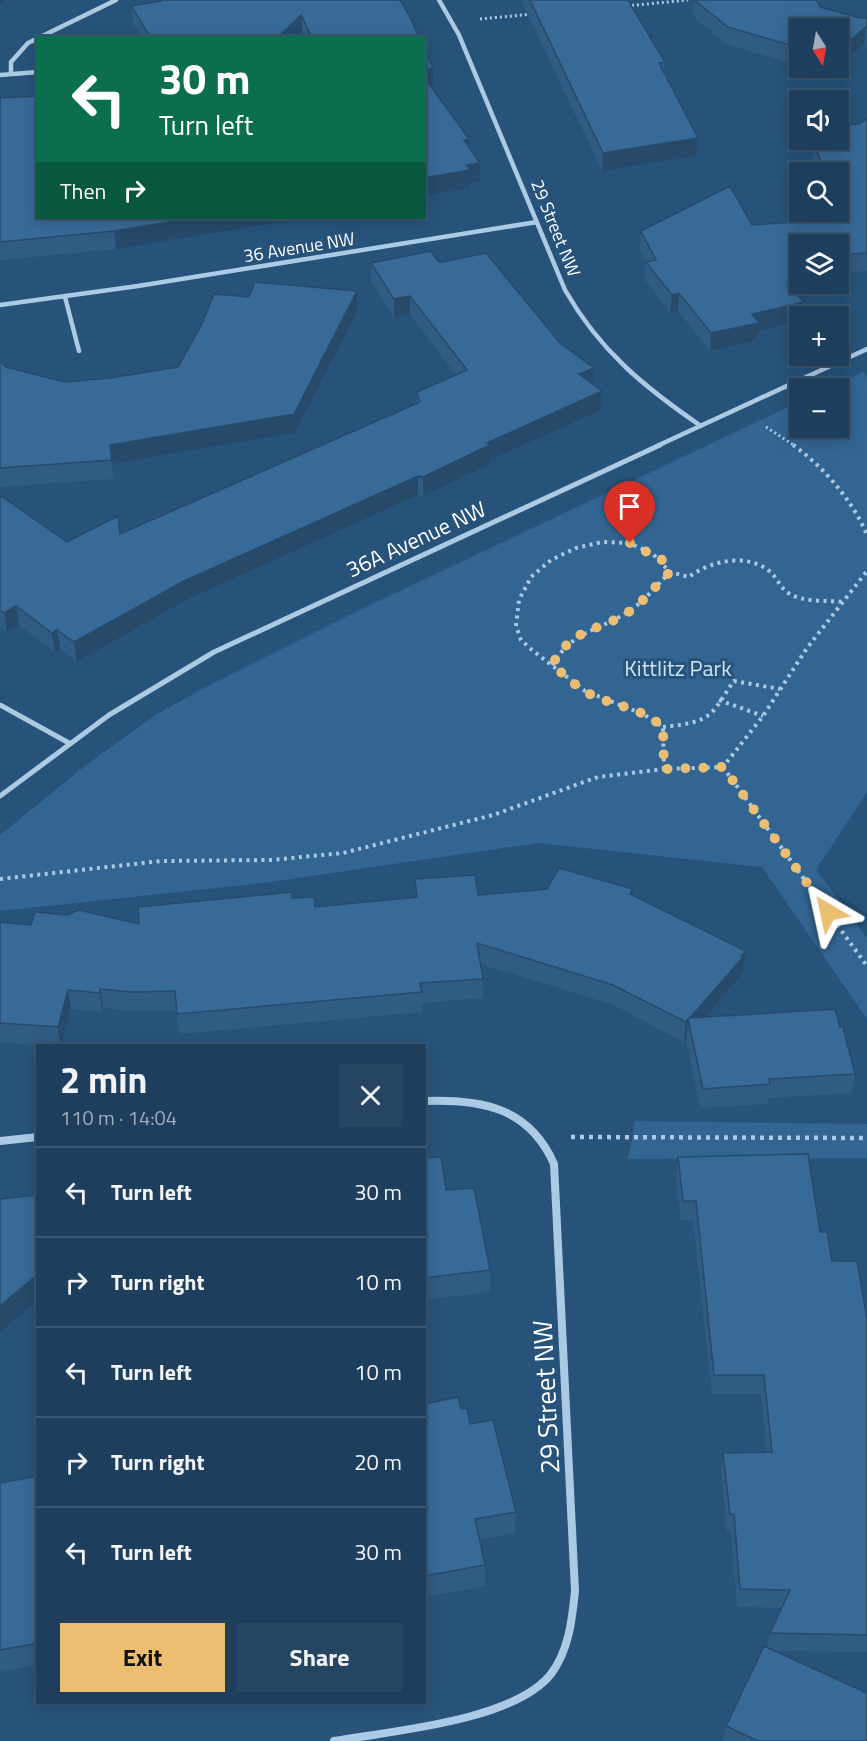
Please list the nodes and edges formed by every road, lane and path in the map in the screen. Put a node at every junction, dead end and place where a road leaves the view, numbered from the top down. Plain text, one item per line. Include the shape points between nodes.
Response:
1 (116, 0) edge
2 (440, 0) edge
3 (688, 0) edge
4 (618, 6) edge
5 (535, 14) edge
6 (453, 21) junction
7 (42, 36) edge
8 (36, 39) edge
9 (36, 72) edge
10 (11, 74) junction
11 (0, 75) edge
12 (537, 222) junction
13 (65, 297) junction
14 (0, 305) edge
15 (867, 349) edge
16 (79, 351) dead end
17 (757, 422) dead end
18 (701, 426) junction
19 (867, 534) edge
20 (867, 571) edge
21 (670, 572) junction
22 (845, 602) junction
23 (552, 665) junction
24 (780, 689) junction
25 (719, 700) junction
26 (0, 705) edge
27 (763, 716) junction
28 (663, 727) junction
29 (69, 743) junction
30 (723, 767) junction
31 (664, 769) junction
32 (0, 796) edge
33 (0, 879) edge
34 (867, 966) edge
35 (426, 1101) edge
36 (542, 1136) junction
37 (36, 1137) edge
38 (867, 1138) edge
39 (0, 1141) edge
40 (333, 1741) edge

1 - 7 street
2 - 6 street, 29 Street NW
3 - 4 path
5 - 6 path
6 - 12 street, 29 Street NW
8 - 10 street via 11,62
9 - 10 street
10 - 11 street
12 - 13 street, 36 Avenue NW
12 - 18 street, 29 Street NW via 565,290 591,333 640,383
13 - 14 street, 36 Avenue NW
13 - 16 street
15 - 18 street, 36A Avenue NW
17 - 19 path via 797,445 818,463 860,518
18 - 29 street, 36A Avenue NW via 214,652
20 - 22 path
21 - 22 path via 689,577 723,562 755,564 767,570 795,597
21 - 23 path via 630,611 576,636
21 - 23 path via 664,561 642,547 613,541 565,553 545,564 520,594 516,627 534,653
22 - 24 path
23 - 28 path via 585,691 631,707
24 - 25 path via 734,681
24 - 27 path
25 - 27 path
25 - 28 path via 708,715 694,722
26 - 29 street
27 - 30 path
28 - 31 path
29 - 32 street, 36A Avenue NW
30 - 31 path
30 - 34 path
31 - 33 path via 598,777 493,815 343,853 271,860 161,861
35 - 36 street, 29 Street NW via 478,1103 505,1111 524,1120
36 - 38 path
36 - 40 street, 29 Street NW via 550,1150 556,1185 576,1591 566,1647 549,1677 531,1693 503,1707
37 - 39 street

